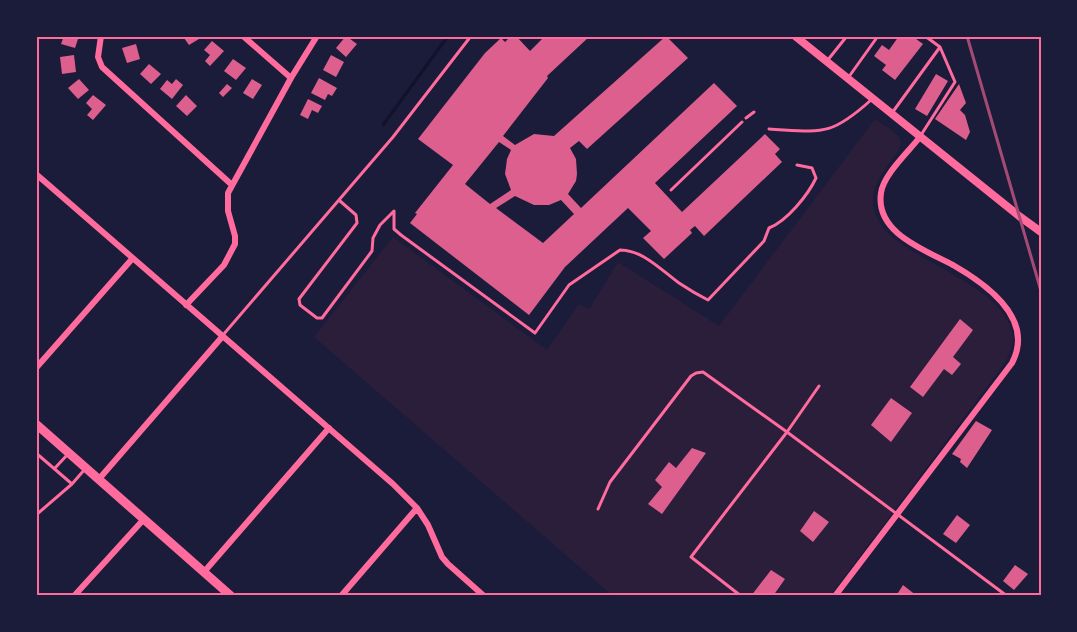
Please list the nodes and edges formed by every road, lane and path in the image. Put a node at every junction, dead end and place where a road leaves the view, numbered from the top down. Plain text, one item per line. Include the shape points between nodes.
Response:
1 (102, 36) edge
2 (243, 36) edge
3 (317, 36) edge
4 (471, 36) edge
5 (795, 36) edge
6 (847, 36) edge
7 (878, 36) edge
8 (925, 36) edge
9 (940, 47) junction
10 (825, 62) junction
11 (291, 78) junction
12 (847, 80) junction
13 (871, 99) junction
14 (754, 112) dead end
15 (891, 114) junction
16 (746, 118) dead end
17 (742, 122) dead end
18 (769, 129) dead end
19 (920, 137) junction
20 (797, 165) dead end
21 (39, 176) edge
22 (36, 185) edge
23 (232, 185) junction
24 (671, 190) dead end
25 (340, 201) junction
26 (1041, 232) edge
27 (132, 259) junction
28 (186, 305) junction
29 (222, 337) junction
30 (36, 368) edge
31 (819, 386) dead end
32 (36, 424) edge
33 (329, 428) junction
34 (787, 432) junction
35 (36, 453) edge
36 (69, 453) junction
37 (55, 468) junction
38 (86, 468) junction
39 (99, 479) junction
40 (72, 484) junction
41 (417, 508) junction
42 (598, 509) dead end
43 (895, 512) junction
44 (36, 515) edge
45 (144, 519) junction
46 (204, 572) junction
47 (74, 596) edge
48 (231, 596) edge
49 (341, 596) edge
50 (484, 596) edge
51 (741, 596) edge
52 (835, 596) edge
53 (1007, 596) edge

1 - 23 street via 98,57 102,67
2 - 11 street
3 - 11 street
4 - 25 lane
5 - 10 street
6 - 10 lane
7 - 12 lane
8 - 9 lane
9 - 15 lane
9 - 19 lane via 955,82
10 - 12 street
11 - 23 street
12 - 13 street
13 - 15 street
13 - 18 lane via 850,119 825,131
14 - 16 lane
15 - 19 street
17 - 24 lane
19 - 26 street
19 - 43 street via 882,186 885,217 903,238 970,276 1000,301 1016,323 1019,346 1012,363
20 - 25 lane via 812,168 816,178 810,192 777,225 769,228 764,242 708,300 638,253 620,250 570,285 535,333 400,235 394,229 394,211 375,231 372,251 322,318 317,318 300,305 299,299 357,224 356,215
21 - 22 street
21 - 27 street
23 - 28 street via 228,211 235,244 224,265
25 - 29 lane
27 - 28 street
27 - 30 street
28 - 29 street
29 - 33 street
29 - 39 street
31 - 34 lane
32 - 36 main road
33 - 41 street
33 - 46 street
34 - 42 lane via 709,375 696,373 610,482
34 - 43 lane
34 - 51 lane via 691,557
35 - 37 lane
36 - 37 lane
36 - 38 main road
37 - 40 lane
38 - 39 main road
38 - 40 lane
39 - 45 main road
40 - 44 lane
41 - 49 street
41 - 50 street via 442,557
43 - 52 street
43 - 53 lane
45 - 46 main road
45 - 47 street
46 - 48 main road

